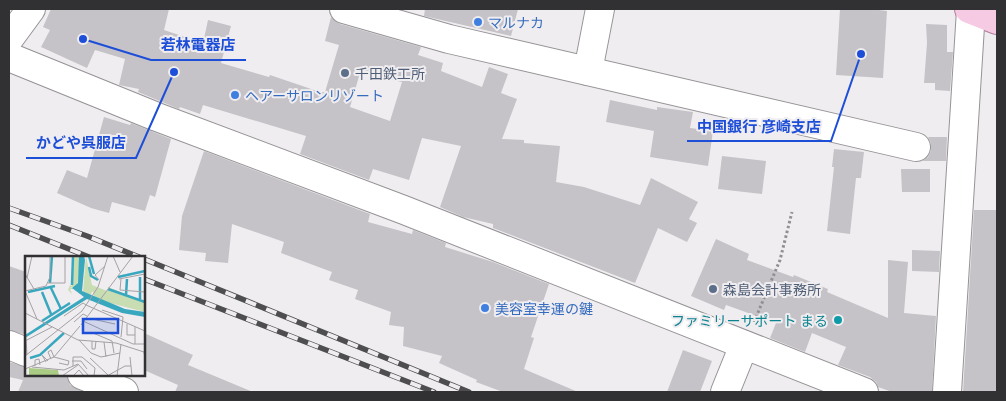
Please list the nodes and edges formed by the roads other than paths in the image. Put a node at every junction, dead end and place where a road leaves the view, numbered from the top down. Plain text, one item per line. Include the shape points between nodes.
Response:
1 (30, 9) edge
2 (344, 9) edge
3 (600, 9) edge
4 (970, 9) edge
5 (997, 20) edge
6 (9, 39) edge
7 (9, 57) edge
8 (588, 71) junction
9 (916, 147) dead end
10 (9, 344) edge
11 (744, 345) junction
12 (25, 352) edge
13 (84, 376) edge
14 (831, 387) edge
15 (124, 392) edge
16 (725, 392) edge
17 (864, 392) edge
18 (947, 392) edge

1 - 6 street
2 - 8 street via 449,39
3 - 8 street
4 - 5 main road
4 - 18 street
7 - 11 street
8 - 9 street
10 - 12 street
11 - 14 street
11 - 16 street
13 - 15 street
14 - 17 street

